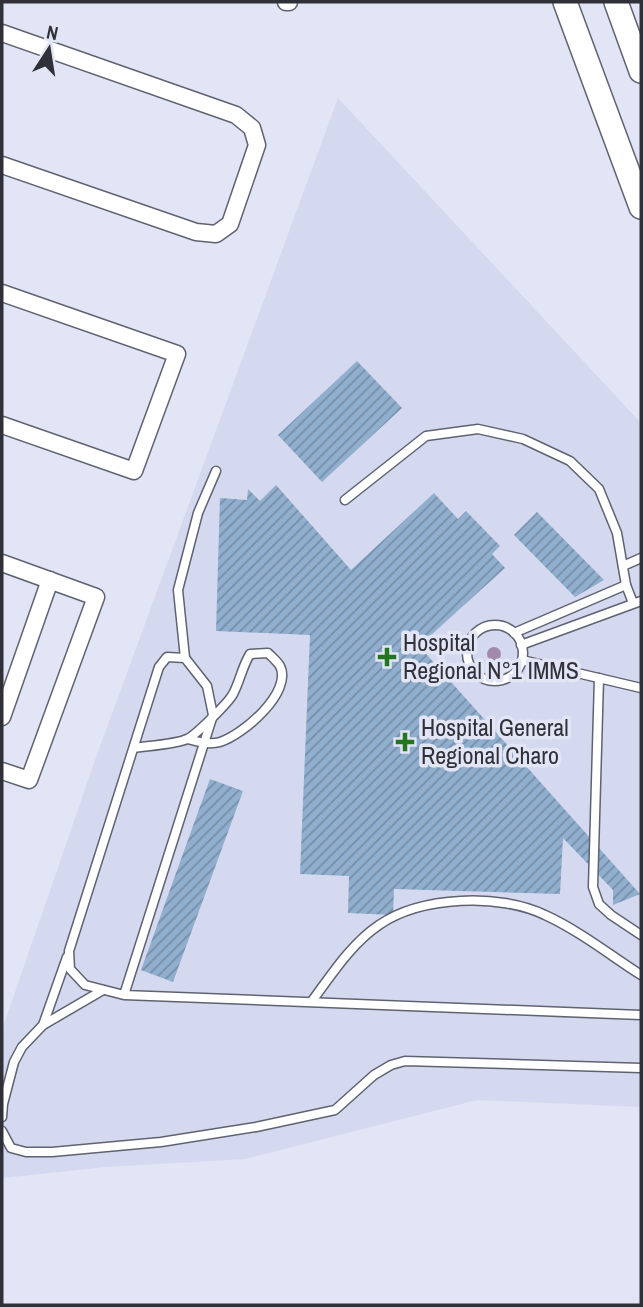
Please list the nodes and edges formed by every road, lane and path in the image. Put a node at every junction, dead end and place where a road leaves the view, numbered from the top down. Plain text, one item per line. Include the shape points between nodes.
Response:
1 (565, 2) edge
2 (616, 2) edge
3 (2, 33) edge
4 (641, 71) edge
5 (2, 165) edge
6 (641, 207) edge
7 (2, 293) edge
8 (2, 425) edge
9 (216, 471) dead end
10 (345, 500) dead end
11 (641, 558) edge
12 (2, 563) edge
13 (623, 566) junction
14 (50, 580) junction
15 (626, 585) junction
16 (637, 602) edge
17 (514, 633) junction
18 (521, 645) junction
19 (186, 659) junction
20 (522, 660) junction
21 (599, 678) junction
22 (641, 688) edge
23 (213, 715) junction
24 (2, 717) edge
25 (188, 739) junction
26 (205, 744) junction
27 (134, 748) junction
28 (2, 771) edge
29 (641, 935) edge
30 (69, 951) junction
31 (641, 975) edge
32 (103, 989) junction
33 (124, 995) junction
34 (312, 1001) junction
35 (641, 1014) edge
36 (43, 1025) junction
37 (641, 1068) edge
38 (2, 1117) edge
39 (2, 1131) edge

1 - 6 street
2 - 4 street
3 - 5 street via 236,115 252,128 257,145 230,224 216,234 196,232
7 - 8 street via 177,354 134,471
9 - 19 lane via 198,513 178,590
10 - 13 lane via 426,436 478,429 523,439 570,461 599,489 617,534
11 - 13 lane
12 - 14 street
13 - 15 lane
14 - 24 street
14 - 28 street via 96,597 29,780
15 - 16 lane
15 - 17 lane
16 - 18 lane
17 - 18 lane
17 - 20 lane via 497,625 480,629 468,643 468,661 478,676 495,681 512,675
18 - 20 lane
19 - 23 lane via 207,685
19 - 27 lane via 167,657 159,667
20 - 21 lane
21 - 22 lane
21 - 29 lane via 593,887 599,904
23 - 25 lane
23 - 26 lane
23 - 26 lane via 234,693 250,654 268,653 280,666 282,678 273,701 240,733
25 - 26 lane
25 - 27 lane
26 - 33 lane
27 - 30 lane
30 - 32 lane via 70,969 85,985
30 - 36 lane
31 - 34 lane via 545,914 513,904 469,900 426,904 380,924 349,951
32 - 33 lane
32 - 36 lane
33 - 34 lane
34 - 35 lane
36 - 38 lane via 14,1062
37 - 39 lane via 405,1061 374,1075 335,1110 256,1127 52,1152 11,1148

